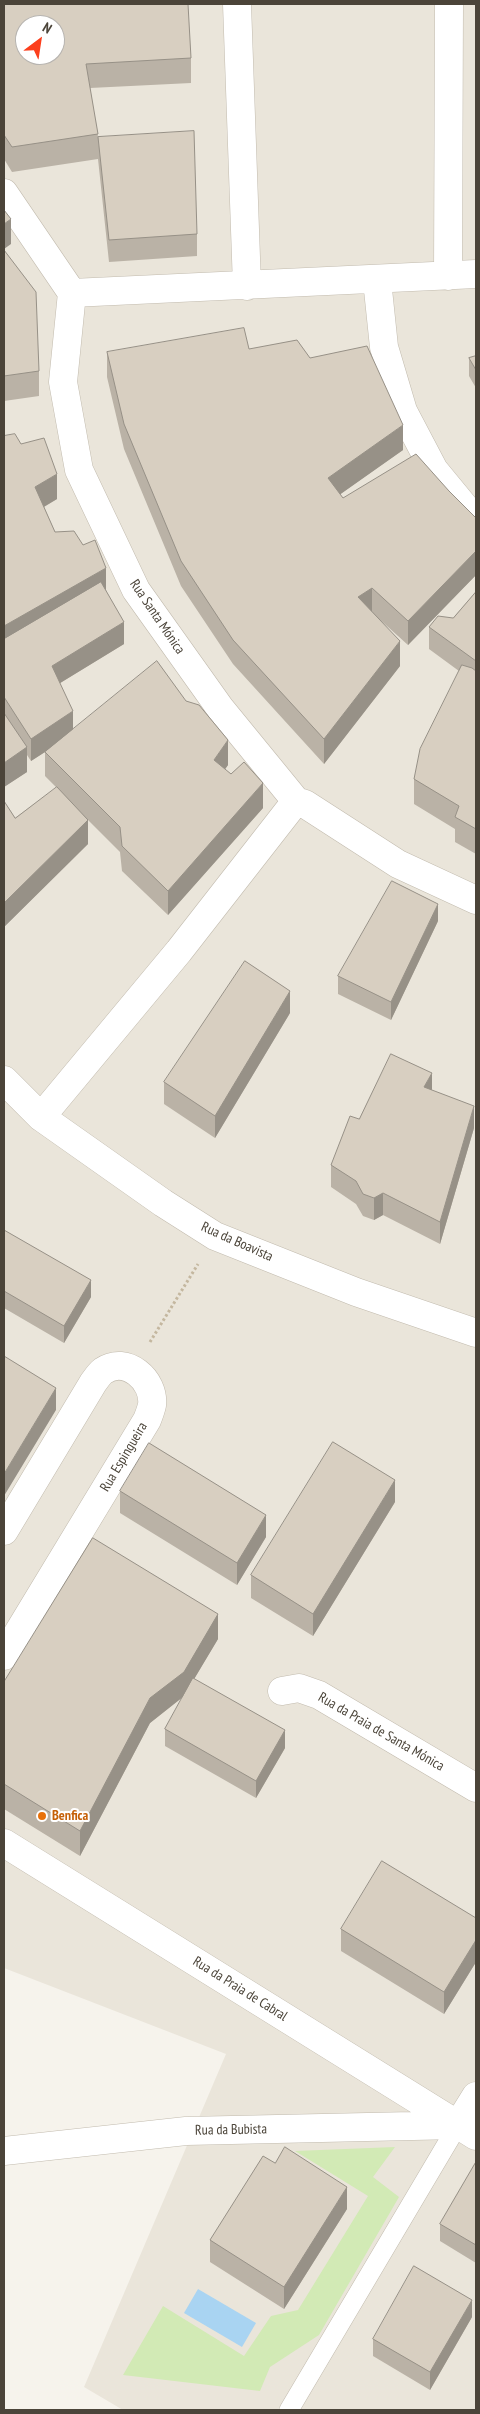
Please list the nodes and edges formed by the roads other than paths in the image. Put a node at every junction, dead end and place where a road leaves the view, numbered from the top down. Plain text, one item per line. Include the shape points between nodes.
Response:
1 (237, 4) edge
2 (449, 4) edge
3 (4, 193) edge
4 (476, 274) edge
5 (448, 276) junction
6 (377, 280) junction
7 (247, 286) junction
8 (72, 293) junction
9 (476, 521) edge
10 (296, 801) junction
11 (476, 900) edge
12 (4, 1080) edge
13 (41, 1117) junction
14 (476, 1333) edge
15 (4, 1531) edge
16 (4, 1656) edge
17 (282, 1691) dead end
18 (476, 1788) edge
19 (4, 1843) edge
20 (476, 2096) edge
21 (467, 2130) edge
22 (4, 2151) edge
23 (289, 2410) edge

1 - 7 street
2 - 5 street
3 - 8 street
4 - 5 street
5 - 6 street
6 - 7 street
6 - 9 street via 384,347 403,411 434,470
7 - 8 street
8 - 10 street, Rua Santa Mónica via 63,382 79,470 136,590 220,708
10 - 11 street, Rua Santa Mónica via 398,864
10 - 13 street via 180,951
12 - 13 street, Rua da Boavista
13 - 14 street, Rua da Boavista via 215,1236 356,1292
15 - 16 street, Rua Espingueira via 93,1383 104,1371 118,1366 134,1369 150,1392 152,1405 147,1420
17 - 18 street, Rua da Praia de Santa Mónica via 300,1688 320,1695
19 - 21 street, Rua da Praia de Cabral
20 - 21 street
21 - 22 street, Rua da Bubista via 186,2131
21 - 23 lane

